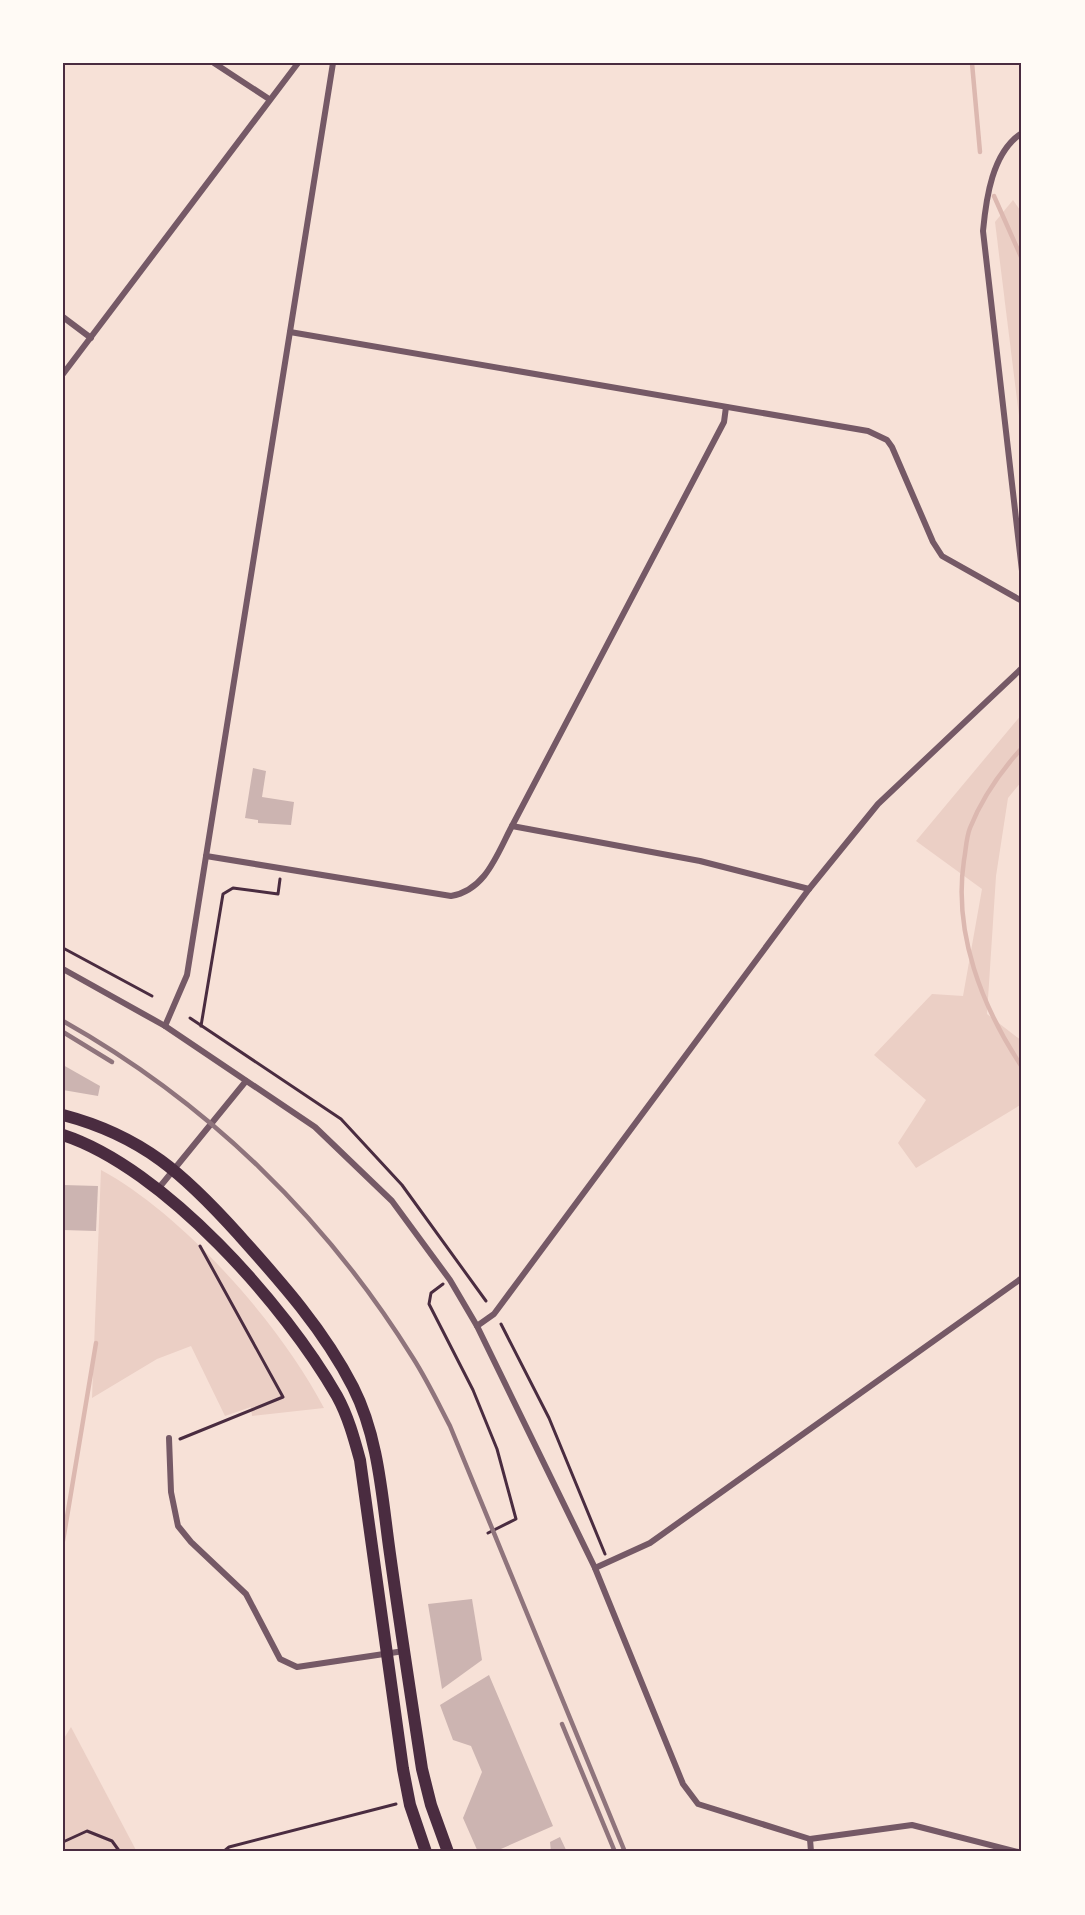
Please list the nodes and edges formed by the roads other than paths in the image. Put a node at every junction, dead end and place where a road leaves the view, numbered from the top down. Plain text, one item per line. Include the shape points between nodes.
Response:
1 (214, 63) edge
2 (298, 63) edge
3 (333, 63) edge
4 (269, 99) junction
5 (1022, 133) edge
6 (63, 317) edge
7 (290, 332) junction
8 (91, 338) junction
9 (63, 374) edge
10 (726, 407) junction
11 (1022, 571) edge
12 (1022, 601) edge
13 (1022, 668) edge
14 (512, 826) junction
15 (206, 856) junction
16 (810, 890) junction
17 (63, 969) edge
18 (165, 1026) junction
19 (246, 1081) junction
20 (63, 1114) edge
21 (63, 1135) edge
22 (173, 1168) junction
23 (158, 1188) junction
24 (1022, 1278) edge
25 (477, 1326) junction
26 (169, 1441) road end
27 (596, 1568) junction
28 (404, 1651) junction
29 (388, 1653) junction
30 (810, 1839) junction
31 (426, 1852) edge
32 (448, 1852) edge
33 (811, 1852) edge
34 (1018, 1852) edge

1 - 4 street
2 - 4 street
3 - 7 street
4 - 8 street
5 - 11 street via 1006,149 999,165 986,198 983,231
6 - 8 street
7 - 10 street
7 - 15 street
8 - 9 street
10 - 12 street via 868,431 887,440 936,549 950,561
10 - 14 street via 724,422
13 - 16 street via 878,804
14 - 15 street via 480,882 464,894 451,896
14 - 16 street via 700,861
15 - 18 street via 186,981
16 - 25 street via 495,1314
17 - 18 street
18 - 19 street
19 - 22 street
19 - 25 street via 315,1127 392,1201 450,1280
20 - 22 highway via 122,1134
21 - 23 highway via 98,1150
22 - 23 street
22 - 28 highway via 227,1222 310,1319 354,1388 375,1451
23 - 29 highway via 267,1297 337,1397 350,1423 360,1460
24 - 27 street via 650,1543
25 - 27 street
26 - 29 street via 171,1492 178,1526 246,1594 280,1659 297,1667
27 - 30 street via 688,1794 698,1804
28 - 29 street
28 - 32 highway via 422,1769
29 - 31 highway via 410,1805
30 - 33 street
30 - 34 street via 912,1825

